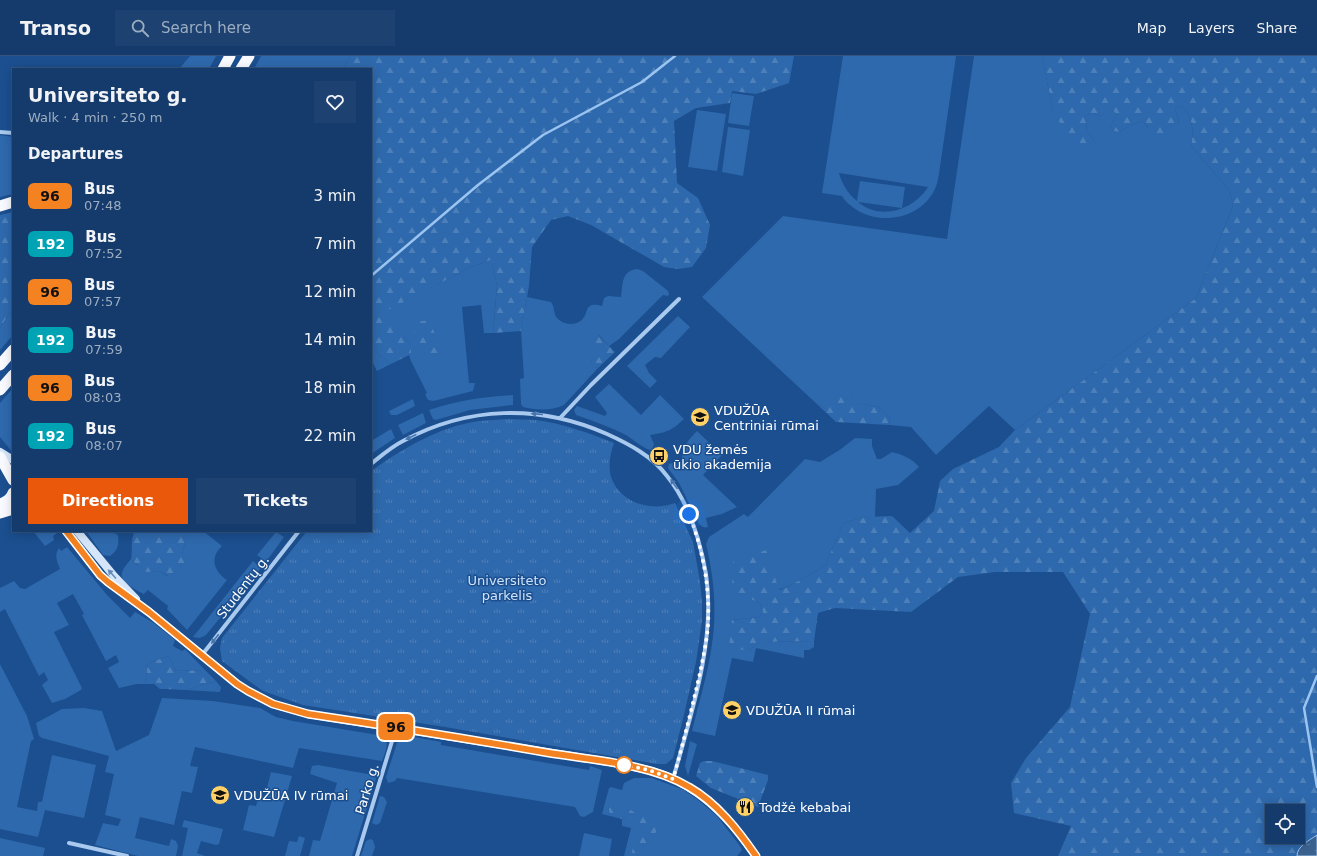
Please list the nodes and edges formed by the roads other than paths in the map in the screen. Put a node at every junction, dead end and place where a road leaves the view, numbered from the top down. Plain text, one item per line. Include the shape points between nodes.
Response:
1 (249, 56) edge
2 (242, 68) edge
3 (0, 132) edge
4 (12, 133) edge
5 (679, 299) dead end
6 (12, 351) edge
7 (0, 365) edge
8 (12, 376) edge
9 (0, 390) edge
10 (561, 418) junction
11 (0, 454) edge
12 (12, 460) edge
13 (372, 463) edge
14 (12, 468) edge
15 (12, 478) edge
16 (12, 496) edge
17 (0, 504) edge
18 (12, 509) edge
19 (0, 513) edge
20 (67, 532) edge
21 (78, 532) edge
22 (299, 532) edge
23 (149, 612) junction
24 (202, 655) junction
25 (396, 727) junction
26 (673, 779) junction
27 (69, 843) dead end
28 (127, 856) edge
29 (357, 856) edge
30 (756, 856) edge

1 - 2 highway
3 - 4 street
5 - 10 street via 591,384
6 - 7 highway
8 - 9 highway
10 -> 13 street via 540,414 504,413 453,420 401,442
26 -> 10 street via 698,684 708,626 706,573 698,536 678,490 649,458 589,426
11 - 12 main road
11 - 14 main road
11 - 15 highway
16 - 17 highway
18 - 19 highway
20 - 23 main road via 100,575
23 -> 21 main road via 114,576
22 -> 24 street, Studentų g.
23 - 24 main road
24 - 25 main road via 248,691 273,704 308,714
25 - 26 main road via 625,765
25 - 29 street, Parko g.
26 - 30 main road via 689,787 717,808
27 - 28 street

